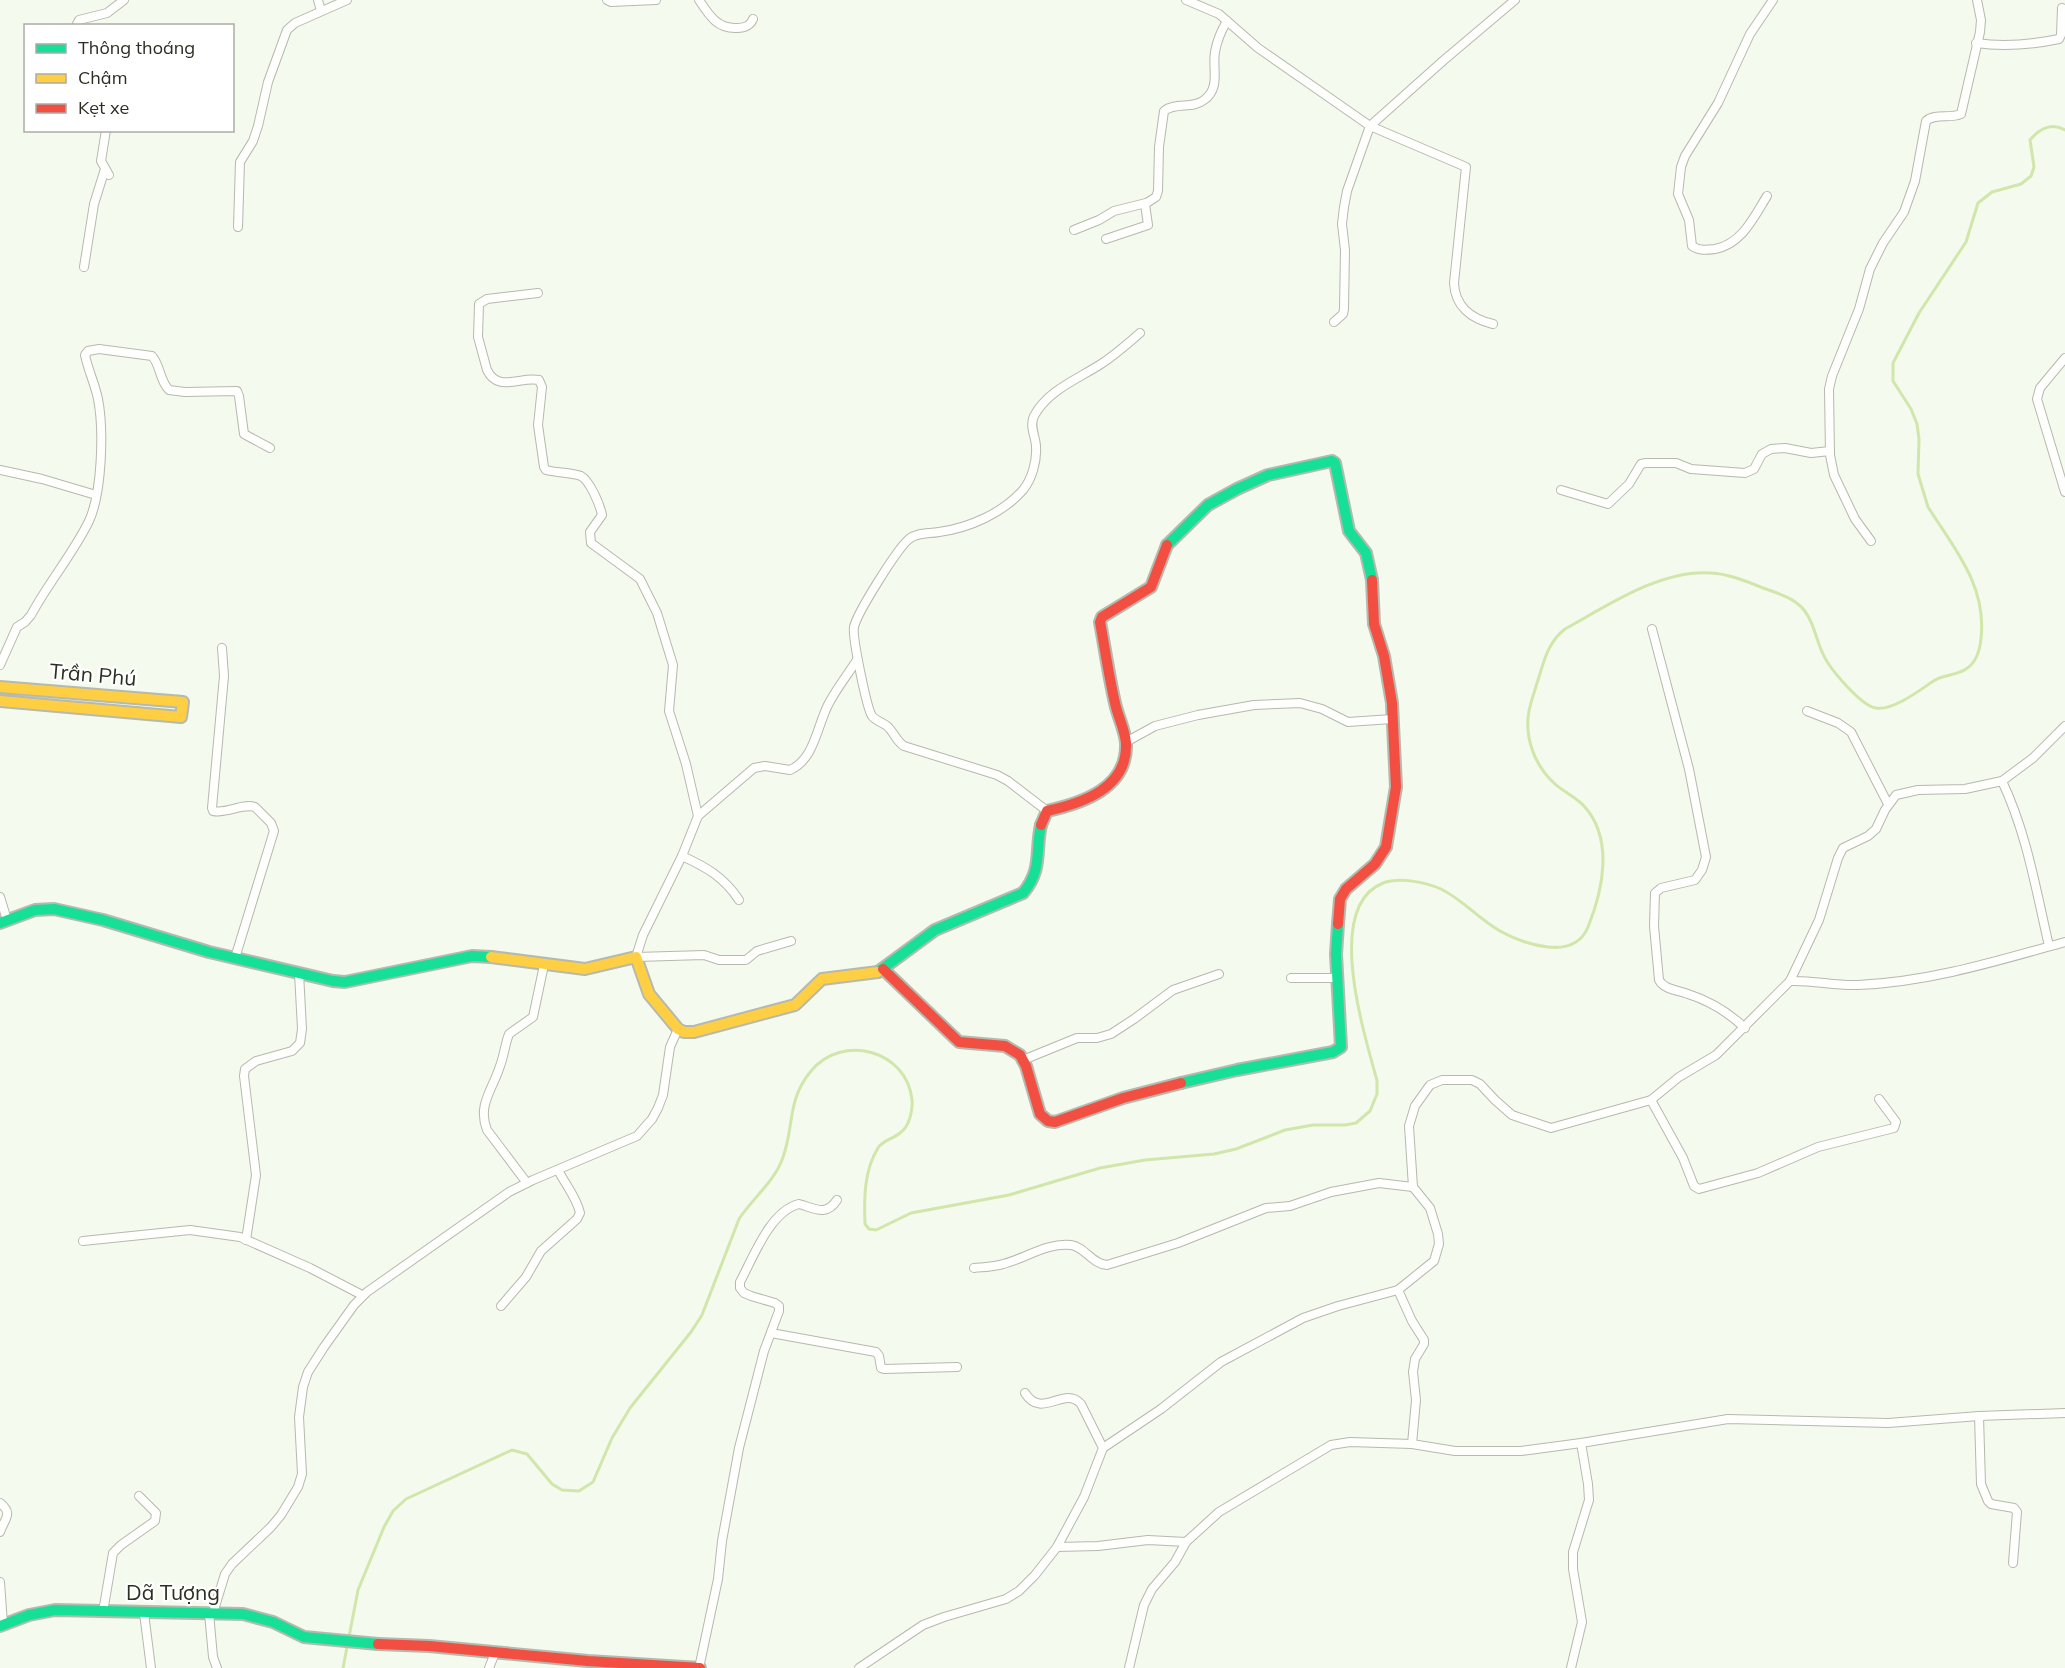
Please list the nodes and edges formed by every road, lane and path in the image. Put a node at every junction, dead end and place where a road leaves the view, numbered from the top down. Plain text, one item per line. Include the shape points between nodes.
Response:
1 (124, 0) edge
2 (318, 0) edge
3 (347, 0) edge
4 (607, 0) edge
5 (656, 0) edge
6 (699, 0) edge
7 (1186, 0) edge
8 (1515, 0) edge
9 (1773, 0) edge
10 (1977, 0) edge
11 (2062, 8) dead end
12 (321, 11) junction
13 (753, 19) dead end
14 (1227, 21) junction
15 (76, 24) edge
16 (1976, 43) junction
17 (1370, 126) junction
18 (106, 132) edge
19 (1767, 196) dead end
20 (1146, 203) junction
21 (238, 227) dead end
22 (1074, 230) dead end
23 (1106, 239) dead end
24 (84, 267) dead end
25 (538, 293) dead end
26 (1334, 322) dead end
27 (1493, 324) dead end
28 (1140, 333) dead end
29 (2064, 362) edge
30 (270, 448) dead end
31 (1830, 451) junction
32 (0, 470) edge
33 (1561, 490) dead end
34 (2065, 492) edge
35 (96, 495) junction
36 (1871, 541) dead end
37 (1652, 629) dead end
38 (222, 648) dead end
39 (857, 660) junction
40 (0, 665) edge
41 (0, 687) edge
42 (0, 701) edge
43 (1808, 711) dead end
44 (1392, 719) junction
45 (2065, 726) edge
46 (1126, 742) junction
47 (2002, 781) junction
48 (1888, 804) junction
49 (1047, 811) junction
50 (698, 816) junction
51 (682, 856) junction
52 (0, 897) edge
53 (738, 900) dead end
54 (4, 922) edge
55 (791, 941) dead end
56 (2065, 942) edge
57 (2049, 946) junction
58 (636, 957) junction
59 (235, 958) junction
60 (544, 965) junction
61 (884, 969) junction
62 (299, 973) junction
63 (1219, 974) dead end
64 (1291, 978) dead end
65 (1337, 978) junction
66 (1790, 981) junction
67 (1745, 1028) junction
68 (678, 1029) junction
69 (1023, 1060) junction
70 (1879, 1099) dead end
71 (1651, 1100) junction
72 (558, 1170) junction
73 (527, 1183) junction
74 (1413, 1187) junction
75 (837, 1200) dead end
76 (246, 1240) junction
77 (83, 1241) dead end
78 (974, 1268) dead end
79 (1398, 1290) junction
80 (362, 1295) junction
81 (501, 1306) dead end
82 (771, 1333) junction
83 (957, 1368) dead end
84 (1025, 1393) dead end
85 (2065, 1413) edge
86 (1979, 1416) junction
87 (1581, 1443) junction
88 (1412, 1444) junction
89 (1103, 1448) junction
90 (140, 1496) dead end
91 (0, 1503) edge
92 (0, 1532) edge
93 (1185, 1542) junction
94 (1057, 1547) junction
95 (2013, 1563) dead end
96 (0, 1582) edge
97 (103, 1612) junction
98 (144, 1613) junction
99 (211, 1613) junction
100 (2, 1625) edge
101 (495, 1653) junction
102 (151, 1668) edge
103 (217, 1668) edge
104 (489, 1668) edge
105 (700, 1668) edge
106 (859, 1668) edge
107 (1129, 1668) edge
108 (1571, 1668) edge

1 - 15 street via 107,13
2 - 12 street
3 - 12 street
4 - 5 street
6 - 13 street via 711,18 726,28 742,28
7 - 14 street
8 - 17 street
9 - 19 street via 1750,34 1718,104 1684,156 1678,194 1689,220 1692,246 1706,250 1732,243
10 - 16 street via 1981,20
11 - 16 street via 2059,39 2002,46
12 - 21 street via 287,30 253,141 240,162
14 - 17 street via 1258,48
14 - 20 street via 1215,48 1211,93 1202,102 1164,111 1158,191
16 - 31 street via 1961,114 1926,121 1915,181 1904,212 1870,269 1830,382
17 - 26 street via 1345,199 1344,309
17 - 27 street via 1466,167 1455,293 1472,316
18 - 24 street via 101,161 107,172 94,204
20 - 22 street via 1114,211
20 - 23 street via 1148,225
25 - 50 street via 495,297 479,304 478,337 487,370 497,381 505,383 539,380 542,387 538,425 544,467 578,475 586,481 602,515 590,532 591,543 640,579 649,594 673,665 669,711
28 - 39 street via 1112,356 1063,386 1035,415 1032,424 1036,446 1030,478 1005,507 965,525 918,534 907,540 855,624
29 - 34 street via 2040,388 2037,399
30 - 35 street via 244,434 237,391 169,390 152,356 91,349 85,355 98,397 101,428 102,459
31 - 33 street via 1770,449 1762,454 1754,469 1745,473 1691,469 1676,463 1641,464 1629,484 1608,504
31 - 36 street via 1834,475 1844,497
32 - 35 street
35 - 40 street via 89,521 31,615 17,627
37 - 67 street via 1689,769 1706,857 1695,880 1655,893 1659,980 1662,986 1697,997 1730,1014
38 - 59 street via 224,684 212,808 221,812 255,807 274,831
39 - 49 street via 872,715 889,728 899,743 997,775
39 - 50 street via 828,705 809,753 800,764 790,770 754,768
41 - 42 street, Trần Phú via 183,702 181,717
43 - 48 street via 1851,732
44 - 46 street via 1348,722 1300,703 1254,705 1172,721
44 - 46 street via 1384,656 1374,624 1369,561 1349,531 1337,467 1332,462 1268,475 1208,505 1165,547 1151,587 1102,617 1107,665
44 - 65 street via 1396,787 1389,838 1375,864 1352,882 1340,899
45 - 47 street via 2033,758
46 - 49 street via 1122,770 1107,789 1078,803
47 - 48 street via 1965,789 1910,790 1896,795
47 - 57 street via 2029,856
48 - 66 street via 1876,829 1843,848 1819,920
49 - 61 street via 1040,824 1038,869 1028,889 935,930
50 - 51 street
51 - 53 street via 714,872
51 - 58 street
52 - 54 street
54 - 59 street via 35,910 54,909
55 - 58 street via 757,951 746,960 719,960 704,955
56 - 57 street
57 - 66 street via 1949,973 1902,981 1856,985
58 - 60 street via 585,969
58 - 68 street via 649,994
59 - 62 street
60 - 62 street via 472,956 355,981 333,981
60 - 73 street via 533,1017 509,1034 483,1109 490,1135
61 - 68 street via 822,979 791,1006 694,1032
61 - 69 street via 959,1042 1005,1046
62 - 76 street via 300,1043 292,1051 256,1061 245,1069 256,1175
63 - 69 street via 1173,990 1111,1034 1077,1038
64 - 65 street
65 - 69 street via 1341,1046 1333,1052 1170,1086 1055,1122 1041,1116
66 - 67 street
67 - 71 street via 1716,1056 1679,1077
68 - 72 street via 670,1047 663,1095 644,1129 634,1138
70 - 71 street via 1896,1122 1894,1128 1818,1147 1758,1173 1699,1189
71 - 74 street via 1551,1128 1512,1115 1472,1080 1435,1081 1410,1116
72 - 73 street
72 - 81 street via 580,1213 540,1251 526,1277
73 - 80 street
74 - 78 street via 1379,1182 1290,1206 1266,1208 1178,1243 1107,1265 1066,1245 1001,1265
74 - 79 street via 1430,1208 1439,1244 1434,1261
75 - 82 street via 825,1211 799,1204 782,1212 770,1226 741,1282 744,1293 779,1306
76 - 77 street via 190,1230
76 - 80 street
79 - 88 street via 1424,1340 1413,1372 1416,1400
79 - 89 street via 1303,1318 1233,1353 1167,1405
80 - 99 street via 324,1347 303,1387 299,1417 302,1474 298,1487 271,1527 225,1574
82 - 83 street via 876,1353 884,1369
82 - 105 street via 737,1459
84 - 89 street via 1029,1400 1039,1404 1066,1398 1077,1400
85 - 86 street
86 - 87 street via 1888,1423 1728,1419
86 - 95 street via 1983,1491 1991,1504 2017,1512
87 - 88 street via 1493,1452
87 - 108 street via 1589,1500 1573,1552 1582,1622
88 - 93 street via 1350,1442 1320,1449 1219,1512
89 - 94 street via 1084,1497
90 - 97 street via 156,1514 155,1521 113,1553
91 - 92 street via 9,1516
93 - 94 street via 1148,1540
93 - 107 street via 1144,1605
94 - 106 street via 1013,1596 915,1629
96 - 100 street
97 - 98 street, Dã Tượng
97 - 100 street, Dã Tượng via 55,1610
98 - 99 street, Dã Tượng
98 - 102 street
99 - 101 street, Dã Tượng via 255,1616 295,1634 364,1644
99 - 103 street via 211,1645
101 - 104 street
101 - 105 street, Dã Tượng

